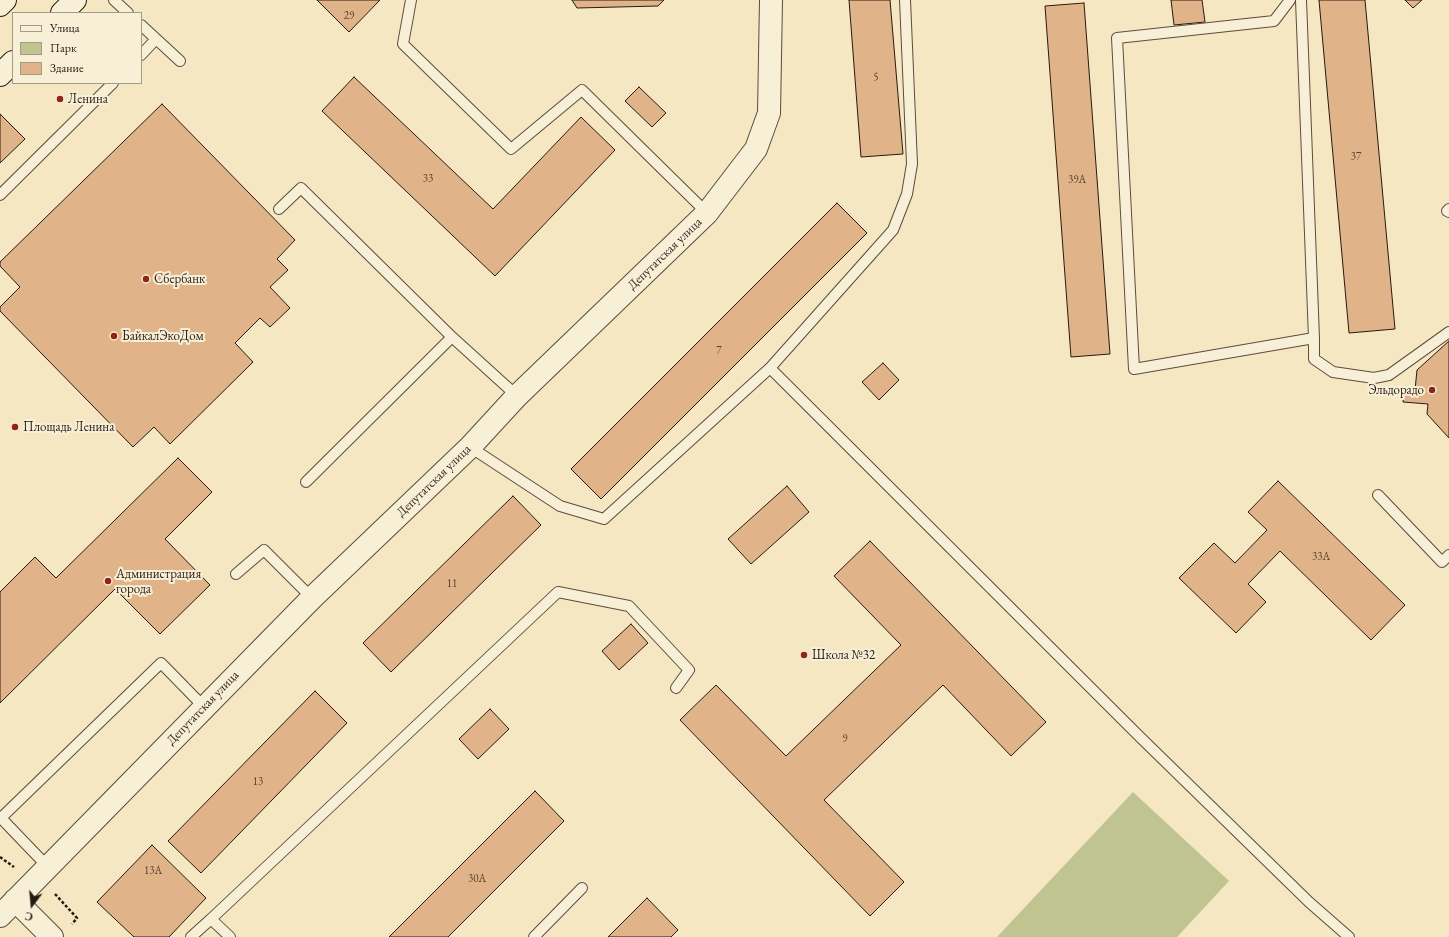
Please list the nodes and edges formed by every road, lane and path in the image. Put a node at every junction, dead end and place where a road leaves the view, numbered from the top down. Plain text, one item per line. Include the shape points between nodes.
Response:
1 (5, 0) edge
2 (75, 0) edge
3 (114, 0) edge
4 (411, 0) edge
5 (771, 0) edge
6 (905, 0) edge
7 (1290, 0) edge
8 (1301, 0) edge
9 (0, 5) edge
10 (63, 12) edge
11 (127, 12) edge
12 (142, 26) edge
13 (156, 39) junction
14 (142, 54) edge
15 (180, 61) dead end
16 (12, 63) edge
17 (0, 75) edge
18 (111, 84) edge
19 (0, 195) edge
20 (279, 209) dead end
21 (1449, 209) edge
22 (1449, 212) edge
23 (707, 213) junction
24 (1449, 332) edge
25 (452, 337) junction
26 (1314, 338) junction
27 (770, 368) junction
28 (517, 396) junction
29 (470, 447) junction
30 (306, 482) dead end
31 (1378, 494) dead end
32 (1449, 555) edge
33 (236, 574) dead end
34 (312, 598) junction
35 (676, 688) dead end
36 (204, 707) junction
37 (48, 867) junction
38 (582, 888) dead end
39 (15, 900) junction
40 (0, 916) edge
41 (211, 919) junction
42 (52, 937) edge
43 (191, 937) edge
44 (230, 937) edge
45 (534, 937) edge
46 (1349, 937) edge

1 - 9 street
2 - 10 street
3 - 11 lane
4 - 23 lane via 402,44 511,150 582,90
5 - 23 street, Депутатская улица via 769,113 756,149
6 - 27 lane via 912,164 907,194 893,230
7 - 26 lane via 1274,21 1117,38 1134,369
8 - 26 lane
12 - 13 lane
13 - 14 lane
13 - 15 lane
16 - 17 street
18 - 19 lane
20 - 25 lane via 301,188
21 - 22 lane
23 - 28 street, Депутатская улица
24 - 26 lane via 1389,375 1374,378 1333,372 1314,359
25 - 28 lane
25 - 30 lane
27 - 29 lane via 604,519 560,506
27 - 46 lane via 1152,749 1309,902
28 - 29 street, Депутатская улица
29 - 34 street, Депутатская улица
31 - 32 lane via 1442,562
33 - 34 lane via 264,550
34 - 36 street, Депутатская улица
35 - 41 lane via 689,670 629,606 558,592
36 - 37 street, Депутатская улица
36 - 37 lane via 161,663 0,818
37 - 39 street, Депутатская улица
38 - 45 lane
39 - 40 street, Депутатская улица
39 - 42 street
41 - 43 lane
41 - 44 lane

